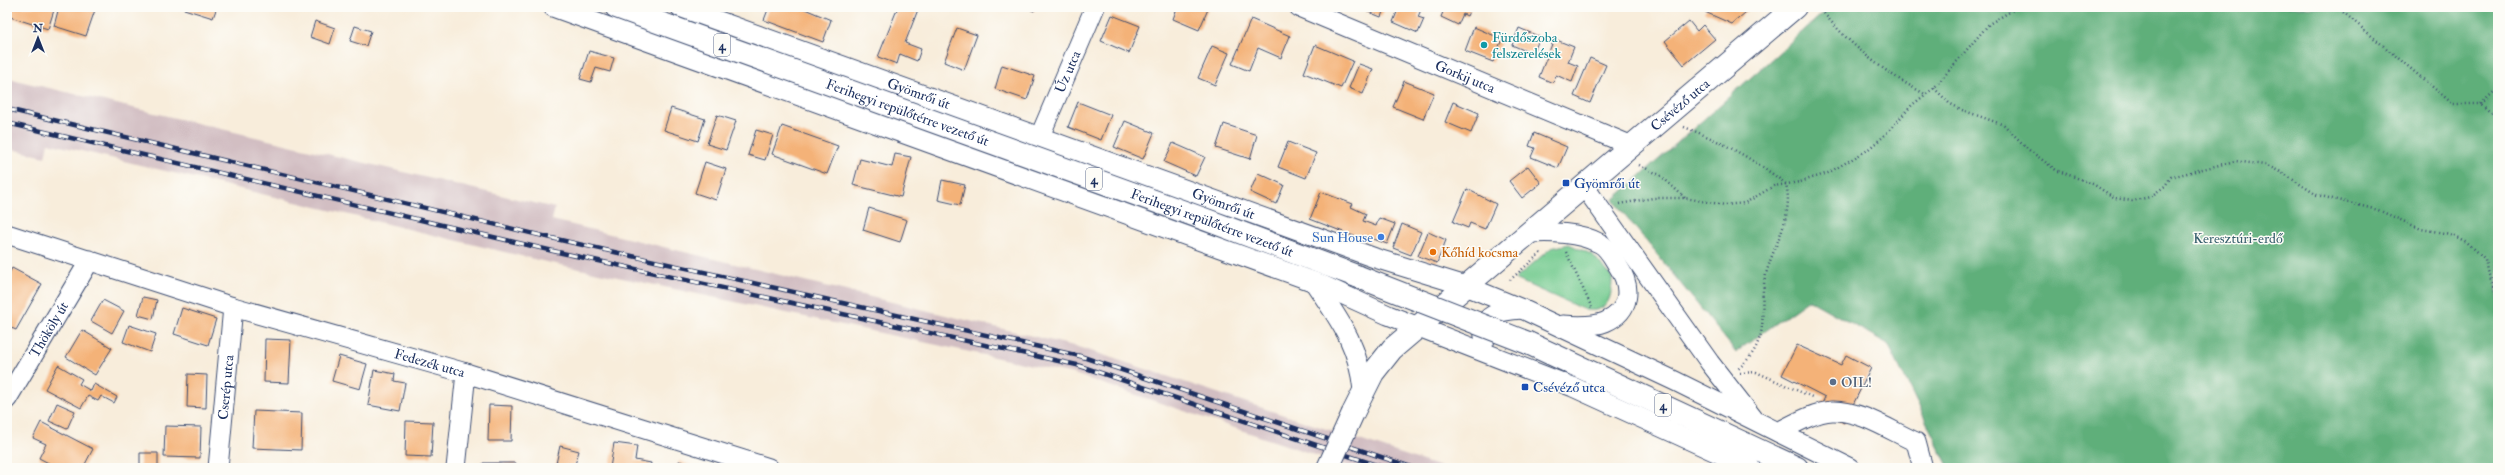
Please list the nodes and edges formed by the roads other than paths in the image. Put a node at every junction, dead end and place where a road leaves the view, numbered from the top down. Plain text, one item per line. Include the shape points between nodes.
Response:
1 (553, 7) edge
2 (616, 7) edge
3 (680, 7) edge
4 (1095, 7) edge
5 (1299, 7) edge
6 (1795, 7) edge
7 (1040, 136) junction
8 (1634, 155) junction
9 (1584, 186) junction
10 (1529, 233) junction
11 (7, 234) edge
12 (1375, 258) junction
13 (90, 260) junction
14 (1317, 283) junction
15 (1466, 286) junction
16 (233, 307) junction
17 (1522, 309) junction
18 (1559, 325) junction
19 (1419, 326) junction
20 (1503, 360) junction
21 (466, 373) junction
22 (1363, 390) junction
23 (7, 399) edge
24 (1756, 422) junction
25 (1778, 432) junction
26 (218, 468) edge
27 (456, 468) edge
28 (769, 468) edge
29 (1328, 468) edge
30 (1751, 468) edge
31 (1798, 468) edge
32 (1850, 468) edge
33 (1923, 468) edge

1 - 14 street
2 - 31 main road, Ferihegyi repülőtérre vezető út / 4, bridge via 1359,277 1528,343
3 - 7 street, Gyömrői út
4 - 7 street, Úz utca
5 - 8 street, Gorkij utca
6 - 8 main road, Csévéző utca
7 - 12 street, Gyömrői út
8 - 9 main road, Csévéző utca
9 - 10 main road, Csévéző utca
9 - 24 street, Gyömrői út via 1710,363
10 - 15 main road, Csévéző utca
10 - 18 street via 1571,234 1599,243 1605,247 1628,284 1626,301 1613,318 1582,326
11 - 13 street, Fedezék utca
12 - 14 street via 1391,266 1393,277 1389,288 1377,295 1346,286
12 - 15 street, Gyömrői út
13 - 16 street, Fedezék utca
13 - 23 street, Thököly út
14 - 19 street
14 - 22 street via 1350,338 1360,368
15 - 17 street, Gyömrői út
15 - 19 main road, Csévéző utca
16 - 21 street, Fedezék utca
16 - 26 street, Cserép utca
17 - 18 street, Gyömrői út
17 - 20 street via 1503,310 1493,314 1486,321 1483,334 1486,342
18 - 24 street, Gyömrői út
19 - 20 street
19 - 22 main road, Csévéző utca via 1384,358
20 - 30 street via 1574,387
21 - 27 street
21 - 28 street, Fedezék utca
22 - 29 main road, Csévéző utca, bridge
24 - 25 street, Gyömrői út
25 - 32 street, Gyömrői út
25 - 33 street via 1810,417 1832,411 1856,415 1916,442

